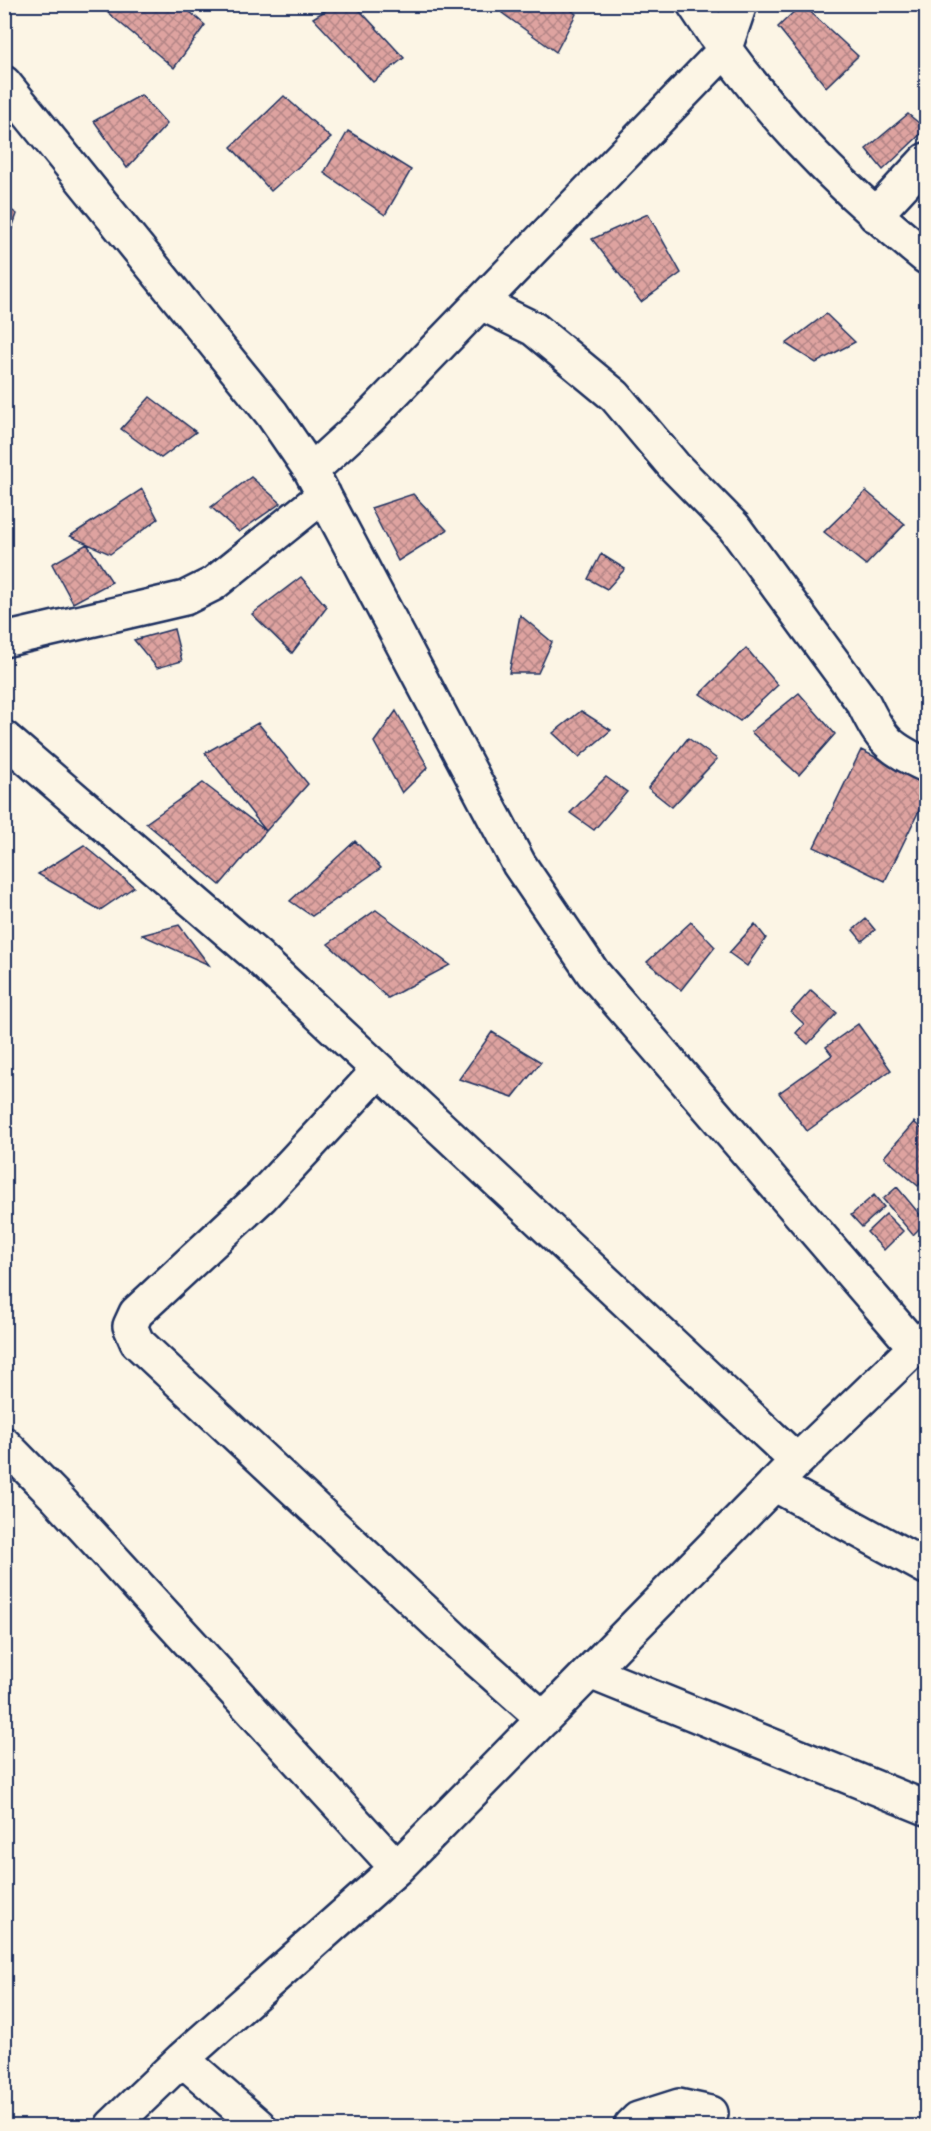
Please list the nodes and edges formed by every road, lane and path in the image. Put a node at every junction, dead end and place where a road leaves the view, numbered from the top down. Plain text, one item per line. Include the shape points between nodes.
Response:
1 (694, 4) edge
2 (740, 4) edge
3 (724, 51) junction
4 (4, 83) edge
5 (927, 160) edge
6 (875, 215) junction
7 (927, 257) edge
8 (481, 303) junction
9 (317, 483) junction
10 (4, 640) edge
11 (4, 738) edge
12 (927, 765) edge
13 (379, 1070) junction
14 (921, 1342) edge
15 (4, 1444) edge
16 (797, 1461) junction
17 (774, 1484) junction
18 (927, 1566) edge
19 (590, 1672) junction
20 (544, 1719) junction
21 (927, 1808) edge
22 (397, 1868) junction
23 (182, 2059) junction
24 (711, 2113) dead end
25 (112, 2127) edge
26 (259, 2127) edge
27 (631, 2127) edge

1 - 3 street
2 - 3 street
3 - 6 street via 795,137
3 - 8 street
4 - 9 street via 272,414
5 - 6 street
6 - 7 street
8 - 9 street via 370,417
8 - 12 street via 534,329 615,396 674,466 734,527 864,704 879,735 899,753
9 - 10 street via 213,584 185,598
9 - 14 street via 519,864 592,973
11 - 13 street via 257,956
13 - 16 street
13 - 20 street via 261,1197 136,1313 130,1326 138,1342
14 - 16 street
15 - 22 street
16 - 17 street
17 - 18 street
17 - 19 street
19 - 20 street
19 - 21 street
20 - 22 street
22 - 23 street
23 - 25 street
23 - 26 street
24 - 27 street via 679,2106 639,2119

